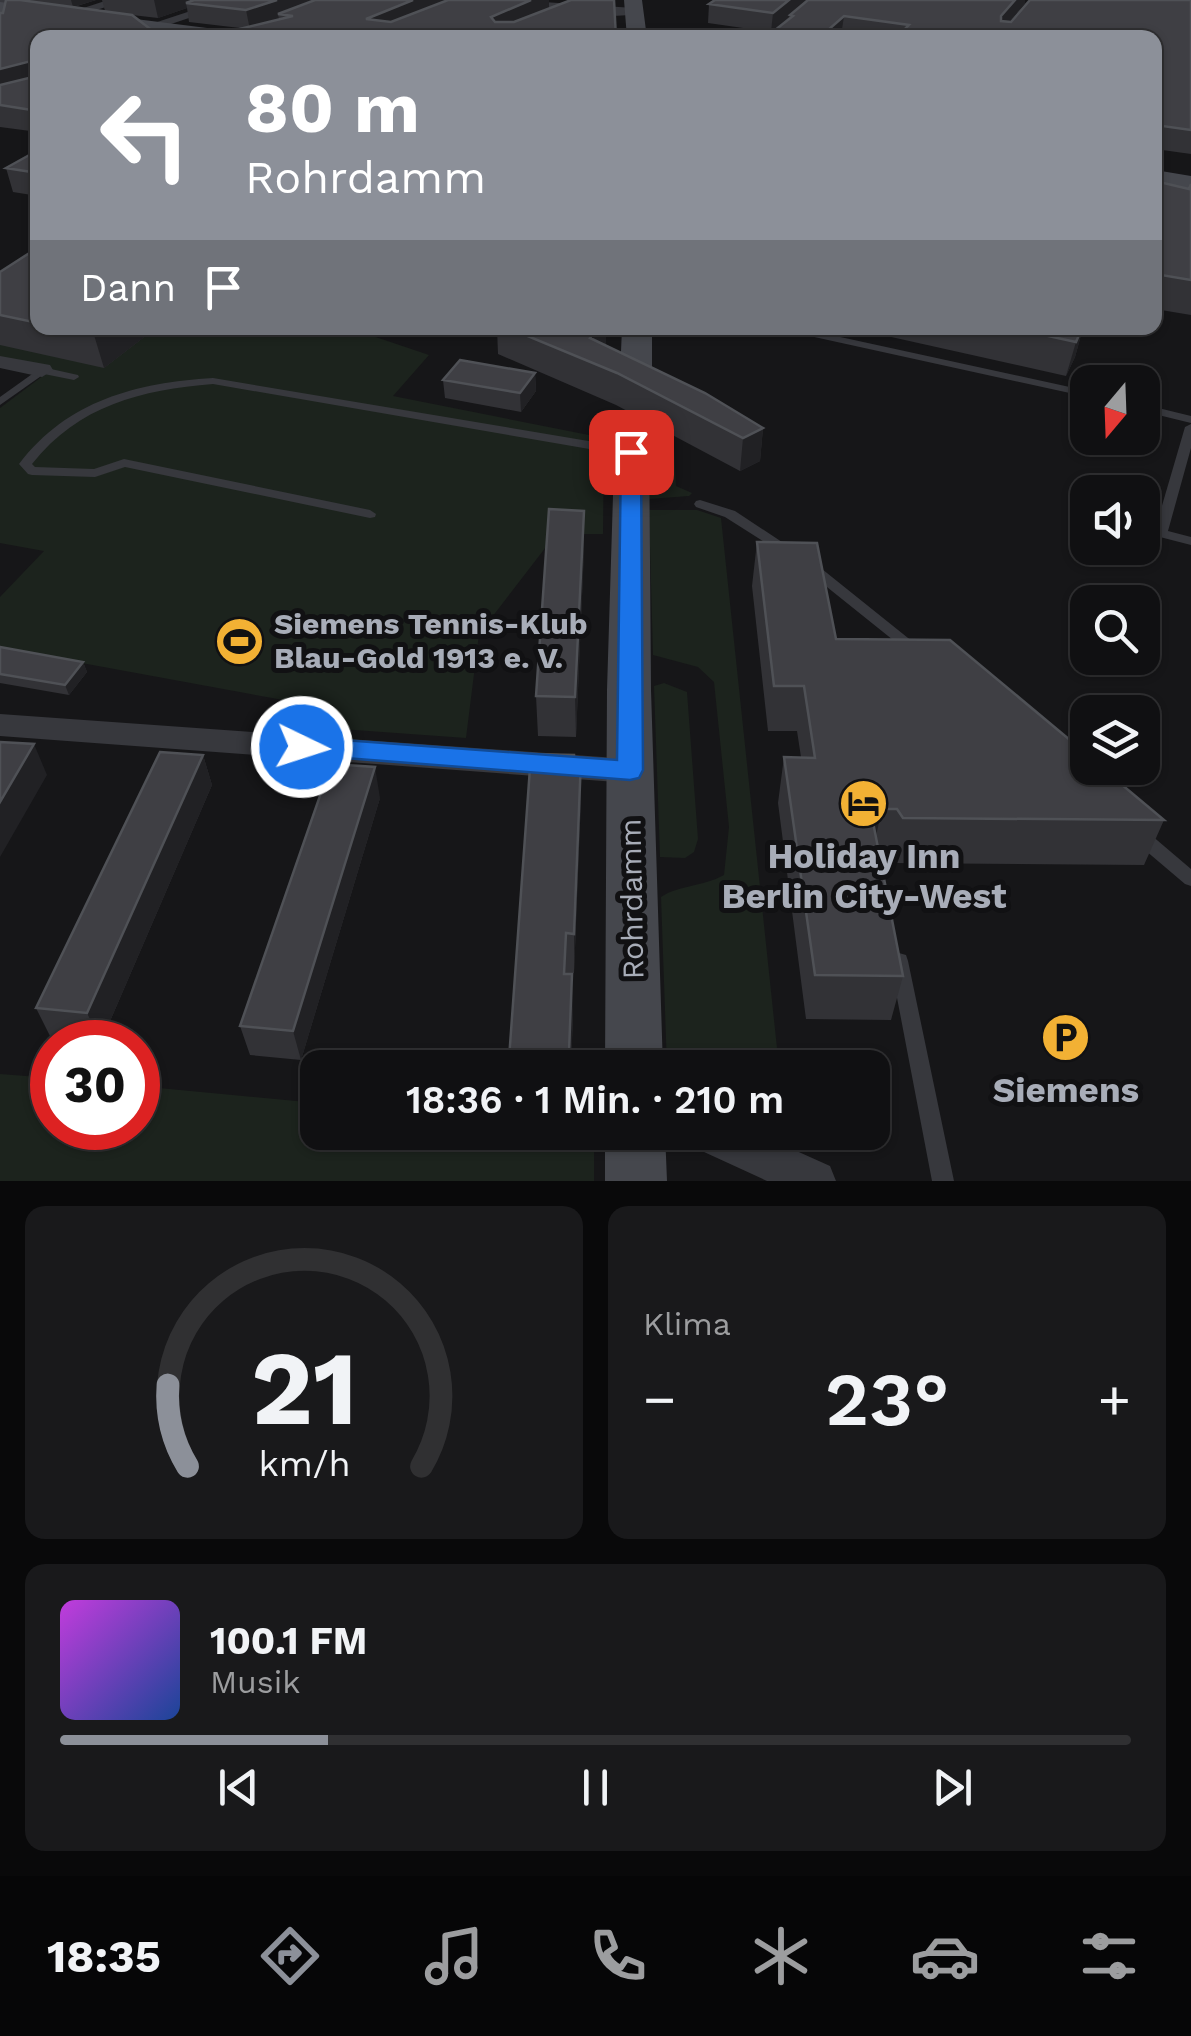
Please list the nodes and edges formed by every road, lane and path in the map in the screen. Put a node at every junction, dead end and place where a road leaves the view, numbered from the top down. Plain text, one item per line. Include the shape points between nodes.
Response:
1 (122, 0) edge
2 (237, 0) edge
3 (519, 0) edge
4 (2, 3) edge
5 (634, 6) edge
6 (577, 8) junction
7 (68, 16) junction
8 (0, 18) edge
9 (552, 18) edge
10 (127, 30) edge
11 (138, 30) edge
12 (154, 30) edge
13 (1162, 178) edge
14 (1191, 183) edge
15 (1162, 194) edge
16 (1191, 200) edge
17 (637, 335) edge
18 (819, 335) edge
19 (0, 362) edge
20 (42, 370) junction
21 (636, 375) edge
22 (74, 377) dead end
23 (1070, 390) edge
24 (0, 402) edge
25 (1160, 413) edge
26 (1191, 423) edge
27 (632, 442) joint
28 (700, 504) dead end
29 (370, 514) dead end
30 (1191, 541) edge
31 (928, 661) edge
32 (0, 726) edge
33 (630, 770) junction
34 (1119, 818) edge
35 (1191, 879) edge
36 (894, 934) edge
37 (634, 1050) edge
38 (635, 1150) edge
39 (746, 1150) edge
40 (636, 1181) edge
41 (815, 1181) edge
42 (943, 1181) edge

1 - 7 street
2 - 12 street
3 - 6 street
4 - 7 main road
5 - 6 street
6 - 9 street
7 - 11 main road
8 - 10 main road
13 - 14 main road
15 - 16 main road
17 - 21 main road
18 - 23 lane
19 - 20 street
20 - 22 lane
20 - 24 lane
25 - 26 lane
26 - 30 lane via 1161,533
27 - 29 lane via 182,382 110,400 70,420 40,441 26,464 32,471 96,473 124,463
27 - 33 main road, Rohrdamm
28 - 31 lane via 730,514 806,564
32 - 33 street
33 - 37 main road, Rohrdamm
34 - 35 lane
36 - 42 lane
38 - 40 main road
39 - 41 street

